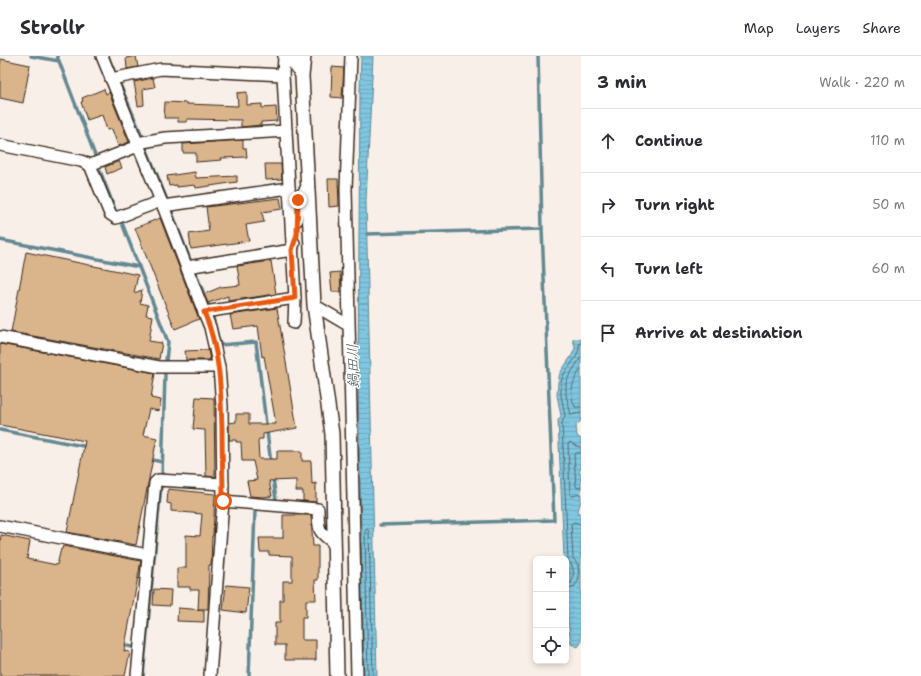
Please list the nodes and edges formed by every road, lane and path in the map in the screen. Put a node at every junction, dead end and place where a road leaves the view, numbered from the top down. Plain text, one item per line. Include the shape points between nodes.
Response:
1 (102, 56) edge
2 (284, 56) edge
3 (293, 56) edge
4 (304, 56) edge
5 (351, 56) edge
6 (283, 75) junction
7 (302, 76) junction
8 (111, 79) junction
9 (286, 131) junction
10 (138, 144) junction
11 (0, 145) edge
12 (90, 165) junction
13 (308, 186) junction
14 (289, 188) junction
15 (162, 203) junction
16 (292, 250) junction
17 (187, 267) junction
18 (295, 298) junction
19 (314, 305) junction
20 (204, 312) junction
21 (294, 323) dead end
22 (348, 325) junction
23 (0, 337) edge
24 (219, 367) junction
25 (223, 484) junction
26 (223, 501) junction
27 (0, 526) edge
28 (334, 543) junction
29 (148, 555) junction
30 (335, 673) edge
31 (137, 676) edge
32 (210, 676) edge
33 (357, 676) edge

1 - 8 street
2 - 6 street
3 - 7 street via 293,63
4 - 7 street
5 - 22 street via 346,189
6 - 8 street via 161,69
6 - 9 street
7 - 13 street
8 - 10 street
9 - 10 street via 165,138
9 - 14 street
10 - 12 street
10 - 15 street
11 - 12 street
12 - 15 street via 110,214 116,218
13 - 16 street via 298,200 297,234
13 - 19 street
14 - 15 street
14 - 16 street
15 - 17 street
16 - 17 street
16 - 18 street
17 - 20 street
18 - 20 street
18 - 21 street
19 - 22 street
19 - 28 street via 332,434
20 - 24 street
22 - 33 street
23 - 24 street via 159,367
24 - 25 street
25 - 26 street
25 - 29 street via 158,480 155,483
26 - 28 street via 318,509 319,531
26 - 32 street
27 - 29 street
28 - 30 street
29 - 31 street

